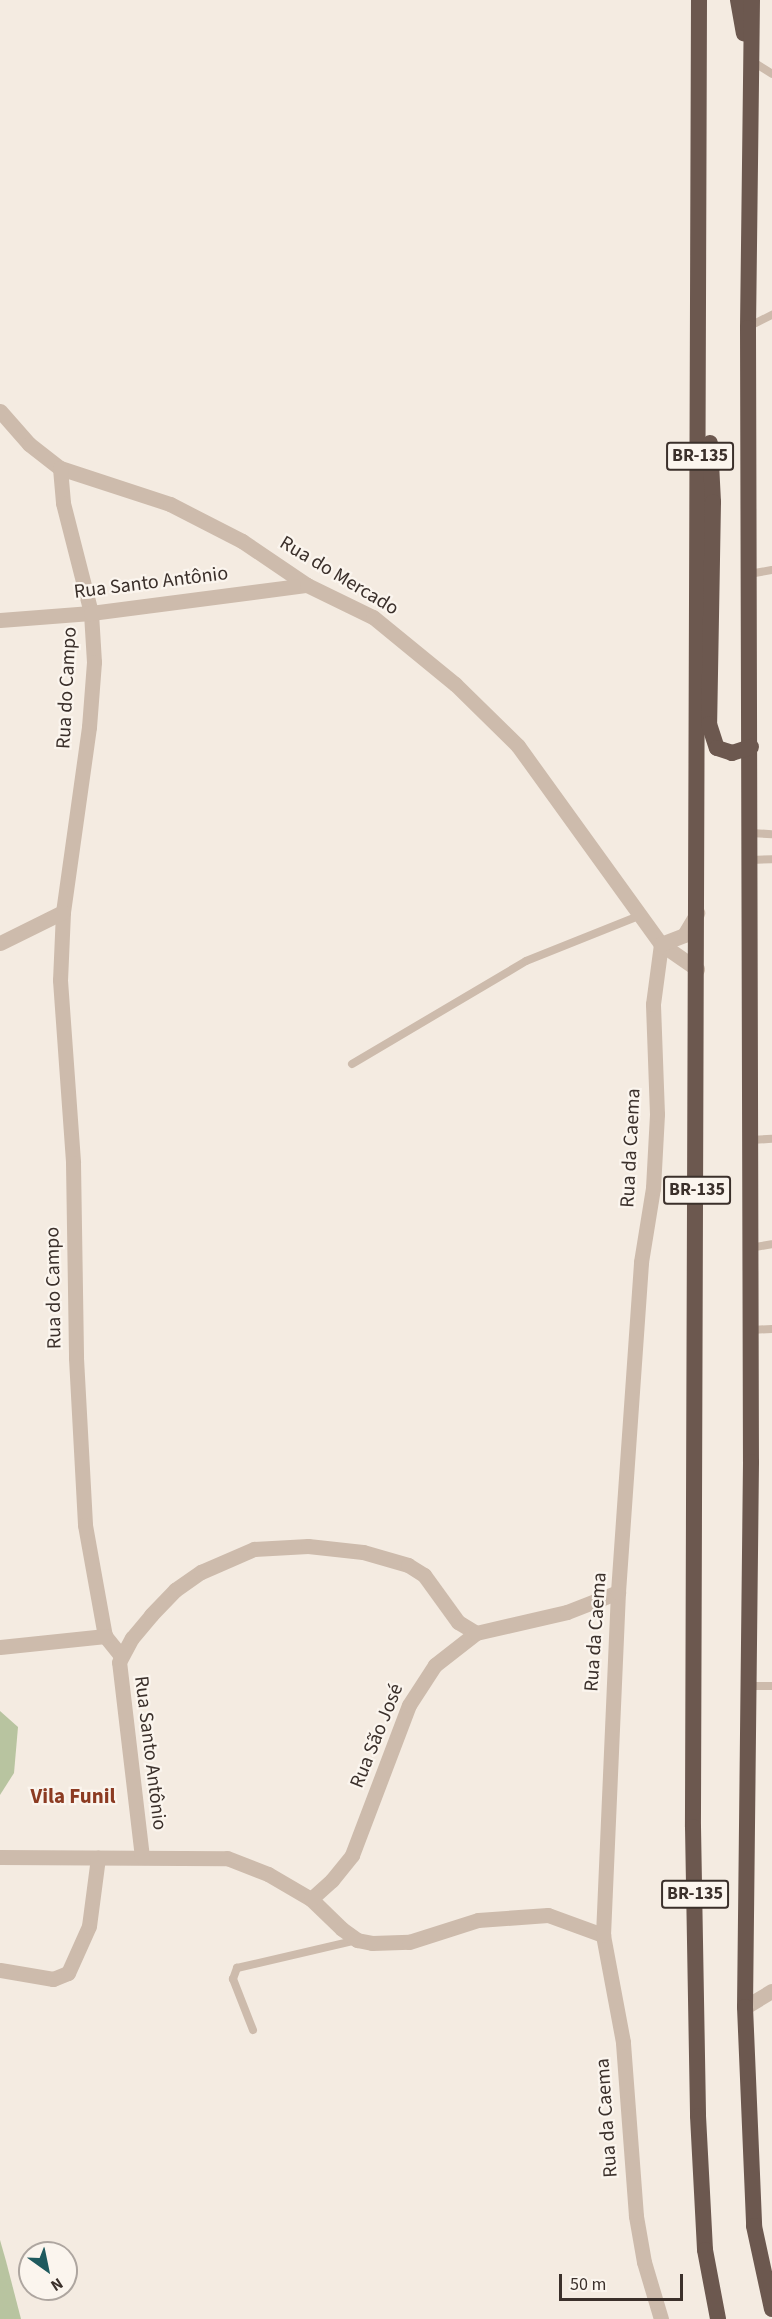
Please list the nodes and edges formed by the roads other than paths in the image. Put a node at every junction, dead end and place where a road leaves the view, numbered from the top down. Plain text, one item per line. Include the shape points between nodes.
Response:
1 (699, 0) edge
2 (738, 0) edge
3 (752, 0) edge
4 (750, 60) junction
5 (772, 74) edge
6 (772, 315) edge
7 (747, 328) junction
8 (700, 359) junction
9 (0, 411) edge
10 (60, 468) junction
11 (772, 570) edge
12 (749, 574) junction
13 (307, 585) junction
14 (91, 613) junction
15 (0, 620) edge
16 (751, 747) junction
17 (750, 833) junction
18 (772, 834) edge
19 (772, 859) edge
20 (749, 860) junction
21 (63, 912) junction
22 (697, 912) junction
23 (641, 915) junction
24 (0, 943) edge
25 (661, 945) junction
26 (697, 969) junction
27 (352, 1065) dead end
28 (772, 1139) edge
29 (750, 1140) junction
30 (772, 1244) edge
31 (750, 1248) junction
32 (772, 1329) edge
33 (751, 1330) junction
34 (618, 1592) junction
35 (476, 1633) junction
36 (105, 1636) junction
37 (0, 1647) edge
38 (121, 1656) junction
39 (748, 1686) junction
40 (772, 1686) edge
41 (0, 1857) edge
42 (142, 1857) junction
43 (98, 1858) junction
44 (311, 1899) junction
45 (603, 1935) junction
46 (357, 1940) junction
47 (0, 1970) edge
48 (772, 1991) edge
49 (745, 2007) junction
50 (253, 2030) dead end
51 (772, 2309) edge
52 (661, 2319) edge
53 (718, 2319) edge

1 - 8 highway, BR-135
2 - 4 highway
3 - 4 highway, BR-135
4 - 5 lane
4 - 7 highway, BR-135
6 - 7 lane
7 - 12 highway, BR-135
8 - 16 highway via 713,502 709,724 717,748 732,753
8 - 22 highway, BR-135
9 - 10 street, Rua do Mercado via 29,444
10 - 13 street, Rua do Mercado via 170,504 242,541
10 - 14 street, Rua do Campo via 63,503
11 - 12 lane
12 - 16 highway, BR-135
13 - 14 street, Rua Santo Antônio
13 - 23 street, Rua do Mercado via 373,617 486,712 543,776
14 - 15 street, Rua Santo Antônio
14 - 21 street, Rua do Campo via 94,662 89,728
16 - 17 highway, BR-135
17 - 18 lane
17 - 20 highway, BR-135
19 - 20 lane
20 - 29 highway, BR-135
21 - 24 street
21 - 36 street, Rua do Campo via 60,980 73,1163 76,1358 85,1525
22 - 25 street via 684,935
22 - 26 highway, BR-135
23 - 25 street, Rua do Mercado
23 - 27 lane via 526,961
25 - 26 street, Rua do Mercado
25 - 34 street, Rua da Caema via 652,1004 657,1114 653,1188 641,1262
26 - 53 highway, BR-135 via 694,1850 698,2116 705,2250
28 - 29 lane
29 - 31 highway, BR-135
30 - 31 lane
31 - 33 highway, BR-135
32 - 33 lane
33 - 39 highway, BR-135
34 - 35 street, Rua São José via 567,1612
34 - 45 street, Rua da Caema
35 - 38 street via 458,1622 424,1575 408,1565 363,1552 283,1545 227,1558 188,1581 151,1615
35 - 44 street, Rua São José via 435,1665 420,1685 352,1855
36 - 37 street
36 - 38 street, Rua do Campo
38 - 42 street, Rua Santo Antônio via 118,1672
39 - 40 lane
39 - 49 highway, BR-135
41 - 43 street
42 - 43 street
42 - 44 street via 227,1858 268,1874
43 - 47 street via 88,1926 68,1973 53,1979
44 - 46 street
45 - 46 street via 548,1915 469,1921 387,1945
45 - 52 street, Rua da Caema via 623,2042 636,2216 644,2262
46 - 50 lane via 237,1968 233,1979
48 - 49 street
49 - 51 highway, BR-135 via 754,2226

